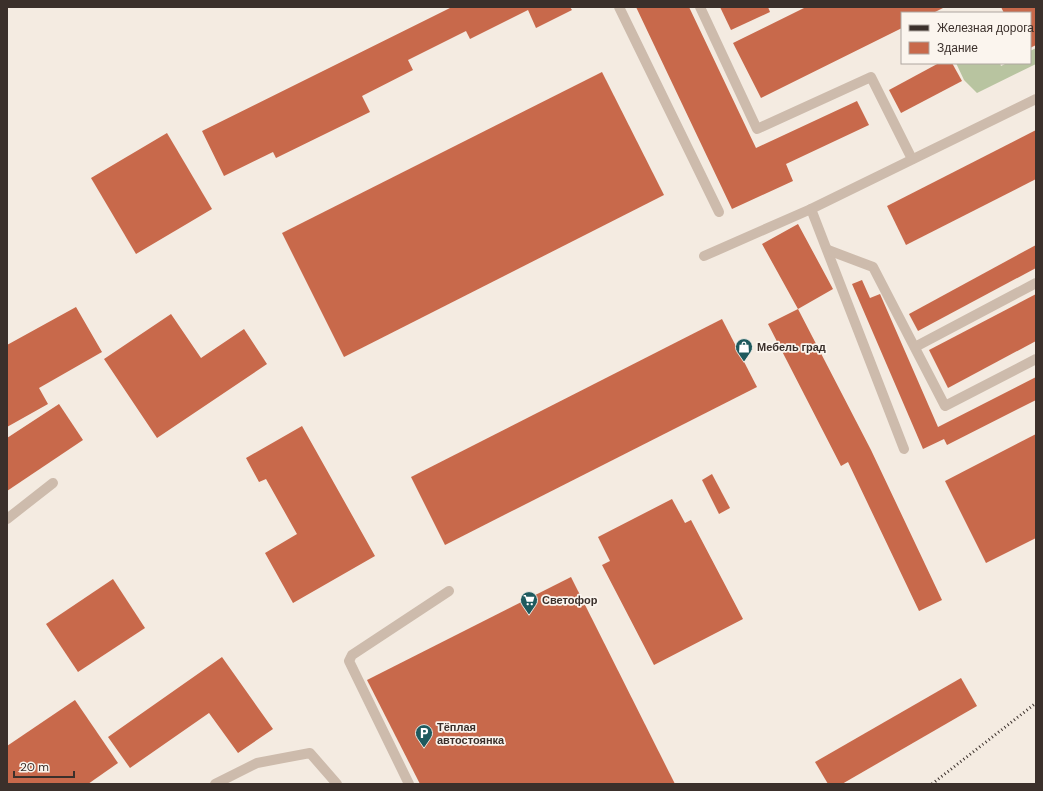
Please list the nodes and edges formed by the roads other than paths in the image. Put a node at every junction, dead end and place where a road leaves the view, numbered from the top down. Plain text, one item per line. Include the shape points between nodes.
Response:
1 (619, 7) edge
2 (700, 7) edge
3 (1036, 99) edge
4 (912, 159) junction
5 (811, 209) junction
6 (719, 212) dead end
7 (828, 250) junction
8 (704, 256) dead end
9 (1036, 283) edge
10 (915, 347) junction
11 (1036, 359) edge
12 (904, 449) dead end
13 (53, 483) dead end
14 (7, 519) edge
15 (449, 591) dead end
16 (215, 784) edge
17 (337, 784) edge
18 (409, 784) edge

1 - 6 lane
2 - 4 lane via 757,129 871,77
3 - 4 lane
4 - 5 lane
5 - 7 lane
5 - 8 lane
7 - 10 lane via 873,267
7 - 12 lane
9 - 10 lane
10 - 11 lane via 945,406
13 - 14 lane
15 - 18 lane via 352,655 349,661
16 - 17 lane via 257,764 310,753

